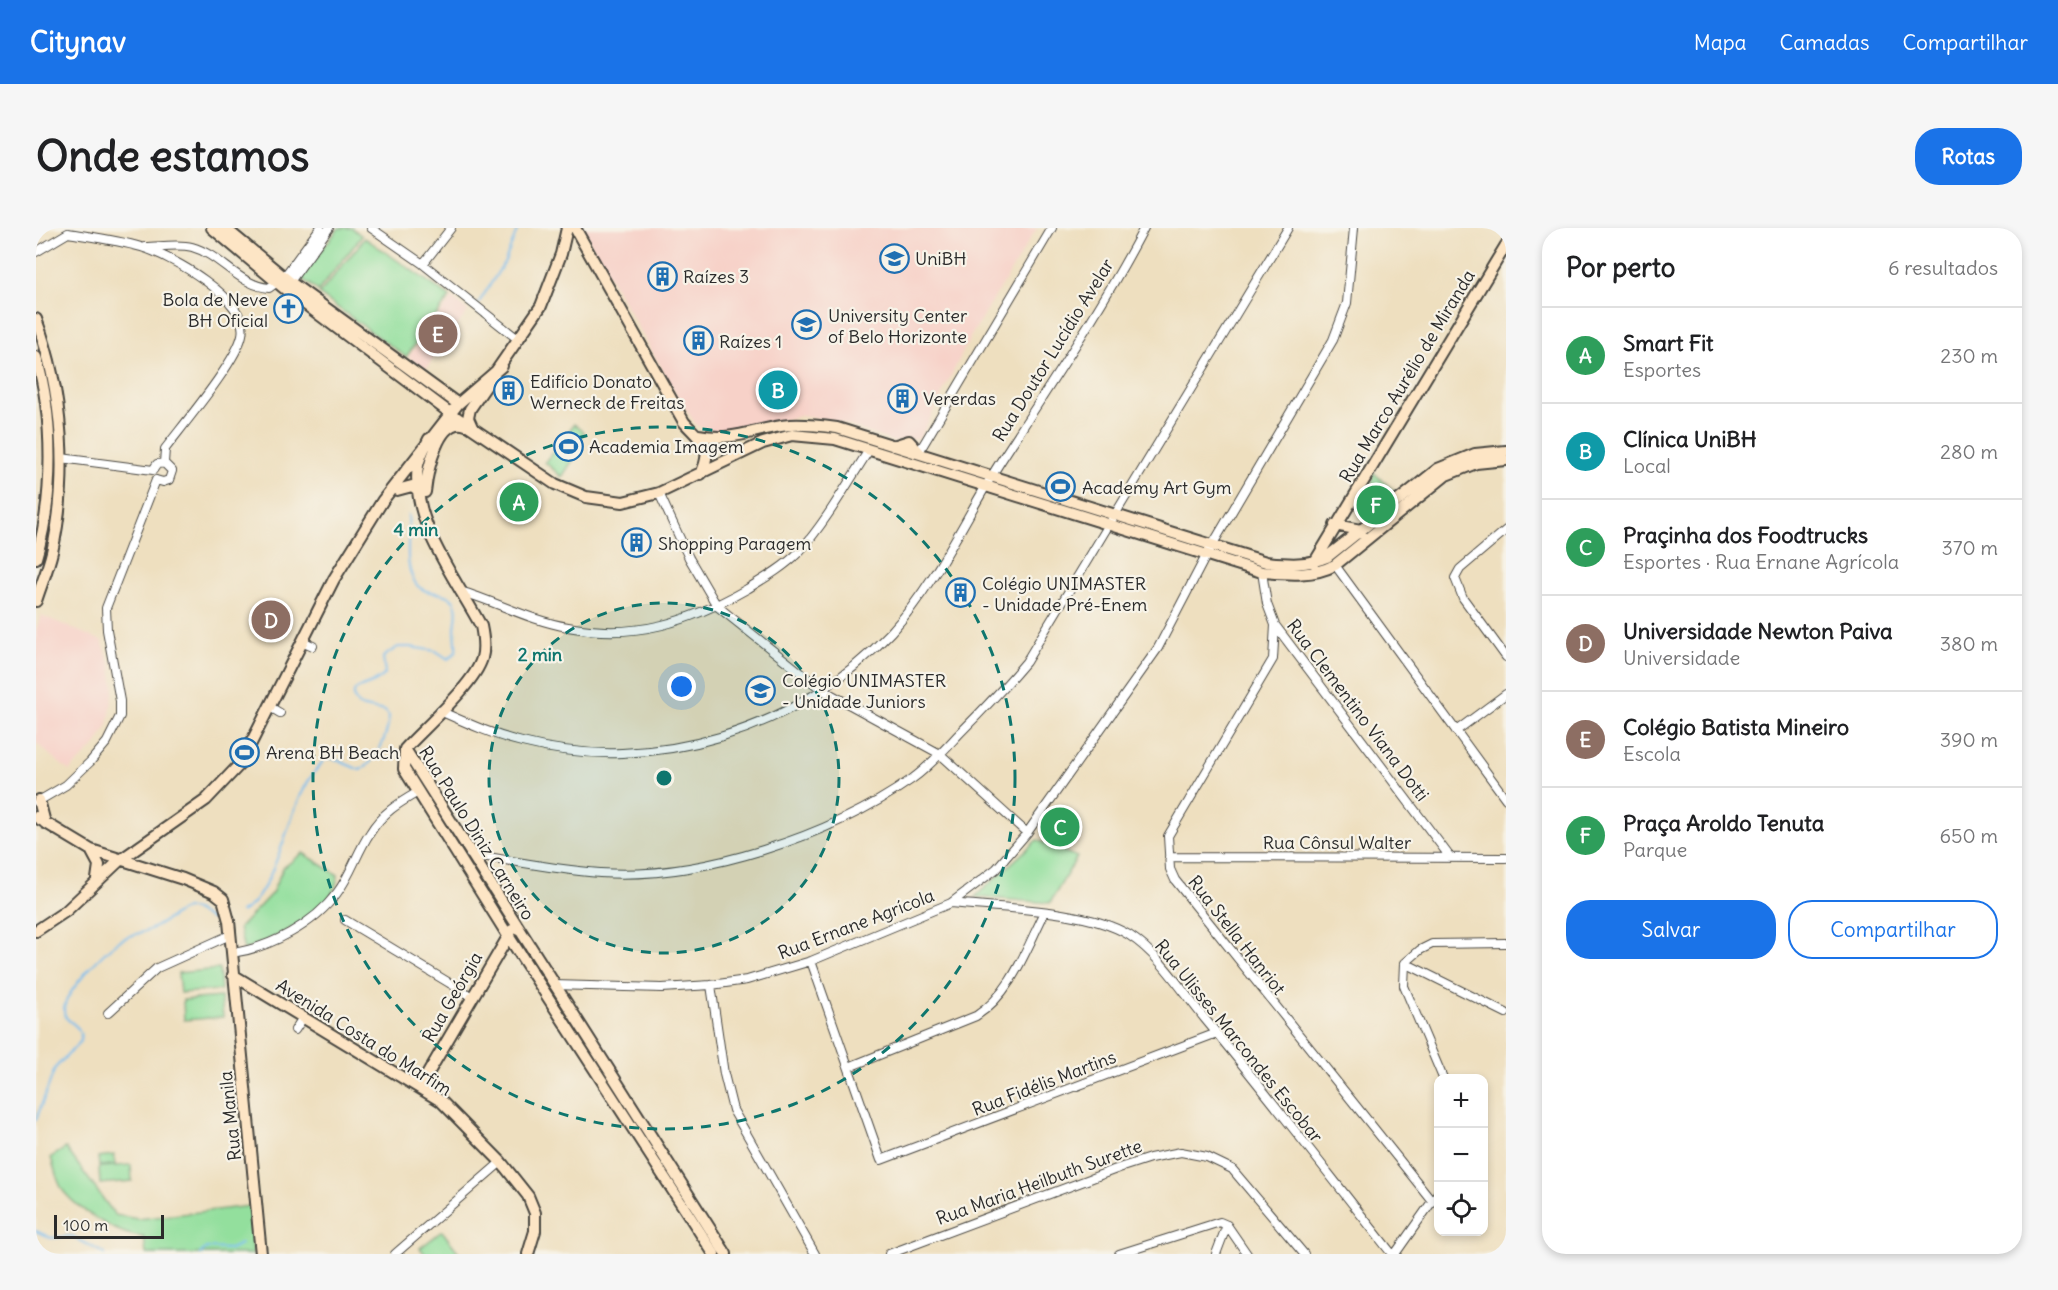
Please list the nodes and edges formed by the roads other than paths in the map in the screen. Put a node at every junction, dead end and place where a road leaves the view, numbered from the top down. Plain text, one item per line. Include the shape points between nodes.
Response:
1 (212, 228) edge
2 (225, 228) edge
3 (320, 228) edge
4 (329, 228) edge
5 (371, 228) edge
6 (451, 228) edge
7 (560, 228) edge
8 (567, 228) edge
9 (575, 228) edge
10 (1052, 228) edge
11 (1144, 228) edge
12 (1288, 228) edge
13 (1354, 228) edge
14 (68, 231) edge
15 (582, 241) junction
16 (1506, 245) edge
17 (144, 247) junction
18 (36, 252) edge
19 (559, 258) junction
20 (423, 264) junction
21 (284, 283) junction
22 (36, 319) edge
23 (519, 340) junction
24 (36, 357) edge
25 (502, 366) junction
26 (458, 404) junction
27 (450, 413) junction
28 (472, 427) junction
29 (698, 435) junction
30 (47, 437) junction
31 (429, 439) junction
32 (869, 450) junction
33 (1506, 451) edge
34 (919, 452) junction
35 (432, 454) junction
36 (899, 457) junction
37 (61, 458) junction
38 (1506, 460) edge
39 (164, 463) junction
40 (418, 469) junction
41 (153, 470) junction
42 (701, 475) junction
43 (156, 480) junction
44 (988, 481) junction
45 (397, 490) junction
46 (419, 491) junction
47 (659, 493) junction
48 (383, 500) junction
49 (423, 507) junction
50 (1346, 507) junction
51 (1113, 519) junction
52 (1335, 525) junction
53 (1356, 529) junction
54 (1506, 530) edge
55 (1358, 547) junction
56 (1211, 549) junction
57 (36, 558) edge
58 (1314, 562) junction
59 (1335, 565) junction
60 (1262, 572) junction
61 (460, 591) junction
62 (484, 598) junction
63 (36, 601) edge
64 (717, 606) junction
65 (471, 608) junction
66 (1275, 625) junction
67 (1506, 657) edge
68 (821, 689) junction
69 (1506, 694) edge
70 (270, 707) junction
71 (440, 711) junction
72 (280, 713) dead end
73 (1456, 731) junction
74 (405, 749) junction
75 (940, 754) junction
76 (418, 792) junction
77 (1506, 799) edge
78 (39, 800) edge
79 (40, 820) edge
80 (1027, 833) junction
81 (91, 850) junction
82 (470, 854) junction
83 (1168, 857) junction
84 (1450, 857) junction
85 (1506, 858) edge
86 (119, 861) junction
87 (97, 879) junction
88 (951, 903) junction
89 (1045, 912) junction
90 (345, 920) dead end
91 (517, 926) junction
92 (36, 931) edge
93 (507, 934) junction
94 (231, 935) junction
95 (1506, 943) edge
96 (232, 953) junction
97 (811, 961) junction
98 (1405, 963) junction
99 (233, 975) junction
100 (552, 985) junction
101 (711, 986) junction
102 (471, 996) junction
103 (1506, 1012) edge
104 (108, 1013) dead end
105 (303, 1019) junction
106 (295, 1030) dead end
107 (1217, 1033) junction
108 (849, 1067) junction
109 (1441, 1074) edge
110 (420, 1087) junction
111 (501, 1162) junction
112 (681, 1193) junction
113 (1434, 1199) edge
114 (1432, 1202) junction
115 (1227, 1225) junction
116 (261, 1254) edge
117 (395, 1254) edge
118 (528, 1254) edge
119 (714, 1254) edge
120 (726, 1254) edge
121 (815, 1254) edge
122 (889, 1254) edge
123 (1119, 1254) edge
124 (1216, 1254) edge
125 (1247, 1254) edge
126 (1304, 1254) edge
127 (1394, 1254) edge

1 - 21 street
2 - 21 street
3 - 21 street
4 - 21 street
5 - 20 street
6 - 20 street
7 - 19 street
8 - 19 street
9 - 15 street
10 - 34 street
11 - 44 street, Rua Doutor Lucídio Avelar via 1116,281
12 - 51 street
13 - 56 street, Rua Ernane Agrícola via 1347,303 1333,340
14 - 17 street
14 - 18 street
15 - 19 street via 570,242
15 - 29 street via 684,422
16 - 50 street, Rua Marco Aurélio de Miranda
17 - 21 street via 190,246 207,253 252,285 269,288
17 - 39 street via 210,283 228,299 243,326 232,358 165,449
19 - 23 street via 541,306
20 - 23 street
21 - 26 street
21 - 27 street
22 - 37 street via 55,394
23 - 25 street
24 - 30 street
25 - 26 street
25 - 28 street via 470,410
26 - 27 street
27 - 28 street
27 - 31 street
28 - 35 street via 461,422 452,424
28 - 47 street via 555,484 586,497 623,502
29 - 34 street via 721,438 789,425 813,425 837,428 893,446 909,441
29 - 42 street via 708,454
30 - 37 street
30 - 57 street via 48,497
31 - 40 street
31 - 48 street
32 - 36 street
32 - 42 street via 835,439 792,435 752,447
32 - 64 street via 799,552 772,574
33 - 53 street via 1475,454 1438,469
34 - 36 street
34 - 44 street
35 - 40 street
35 - 49 street
36 - 44 street
37 - 41 street
37 - 63 street via 52,553
38 - 55 street via 1476,464 1446,475
39 - 41 street
39 - 43 street via 171,468 171,477 163,482
40 - 45 street
40 - 46 street
41 - 43 street
42 - 47 street
43 - 78 street via 106,608 120,716 107,742 73,779
44 - 51 street
44 - 68 street, Rua Doutor Lucídio Avelar via 918,599 860,662
45 - 46 street via 408,486
45 - 48 street
46 - 49 street
47 - 64 street via 688,558
48 - 70 street via 334,579 308,644
49 - 61 street via 431,538
50 - 52 street, Rua Marco Aurélio de Miranda
50 - 53 street
51 - 56 street
51 - 75 street via 1026,662
52 - 53 street
52 - 58 street, Rua Marco Aurélio de Miranda
53 - 55 street
53 - 58 street via 1327,557
54 - 67 street via 1460,568 1455,578 1463,598
55 - 59 street
56 - 58 street via 1266,561
56 - 60 street
56 - 80 street, Rua Ernane Agrícola via 1158,648
59 - 60 street via 1316,573
59 - 73 street
60 - 66 street, Rua Clementino Viana Dotti
61 - 62 street
61 - 65 street
62 - 64 street via 524,615 568,627 613,633 680,622
62 - 65 street
64 - 68 street
65 - 71 street via 481,626 482,658 472,678
66 - 83 street, Rua Stella Hanriot via 1273,659 1168,836
66 - 84 street, Rua Clementino Viana Dotti
68 - 71 street, Rua Doutor Lucídio Avelar via 768,720 671,750 591,752 549,748 486,731
68 - 75 street
69 - 73 street
70 - 72 street
70 - 86 street via 241,763 225,781 206,800
71 - 74 street
73 - 77 street
74 - 76 street, Rua Paulo Diniz Carneiro via 404,769
74 - 82 street, Rua Paulo Diniz Carneiro
75 - 80 street
75 - 82 street via 913,778 849,815 747,856 681,869 601,873
76 - 93 street, Rua Paulo Diniz Carneiro
76 - 96 street via 382,817 369,833 337,893 323,908 285,934
78 - 79 street
79 - 81 street
80 - 88 street, Rua Ernane Agrícola via 996,868
81 - 86 street
81 - 87 street via 99,865
82 - 91 street, Rua Paulo Diniz Carneiro
83 - 84 street, Rua Cônsul Walter
83 - 114 street, Rua Stella Hanriot via 1175,880
84 - 85 street, Rua Cônsul Walter
86 - 87 street
86 - 94 street, Rua Manila via 220,892
87 - 92 street via 66,911
88 - 89 street, Rua Ulisses Marcondes Escobar
88 - 97 street, Rua Ernane Agrícola
89 - 107 street, Rua Ulisses Marcondes Escobar via 1093,921 1128,934 1152,955
89 - 108 street via 1001,997 988,1009
90 - 102 street
91 - 93 street, Rua Geórgia
91 - 100 street, Rua Paulo Diniz Carneiro
93 - 102 street, Rua Geórgia
93 - 112 street, Rua Paulo Diniz Carneiro
94 - 96 street, Rua Manila
94 - 104 street via 157,968
95 - 98 street via 1432,944
96 - 99 street, Rua Manila
97 - 101 street, Rua Ernane Agrícola
97 - 108 street
98 - 103 street
98 - 109 street via 1404,986
99 - 105 street, Avenida Costa do Marfim
99 - 116 street, Rua Manila
100 - 101 street, Rua Ernane Agrícola
100 - 112 street, Rua Paulo Diniz Carneiro
101 - 121 street via 733,1110
102 - 110 street, Rua Geórgia
105 - 106 street
105 - 110 street, Avenida Costa do Marfim
107 - 108 street, Rua Fidélis Martins via 880,1160
107 - 127 street, Rua Ulisses Marcondes Escobar
110 - 111 street, Avenida Costa do Marfim via 441,1101
111 - 117 street
111 - 118 street, Avenida Costa do Marfim via 536,1214
112 - 119 street, Rua Paulo Diniz Carneiro
112 - 120 street, Rua Paulo Diniz Carneiro
113 - 114 street
114 - 127 street
115 - 123 street via 1220,1222
115 - 124 street
115 - 125 street
122 - 126 street, Rua Maria Heilbuth Surette via 1119,1168 1181,1152 1207,1157 1232,1169

